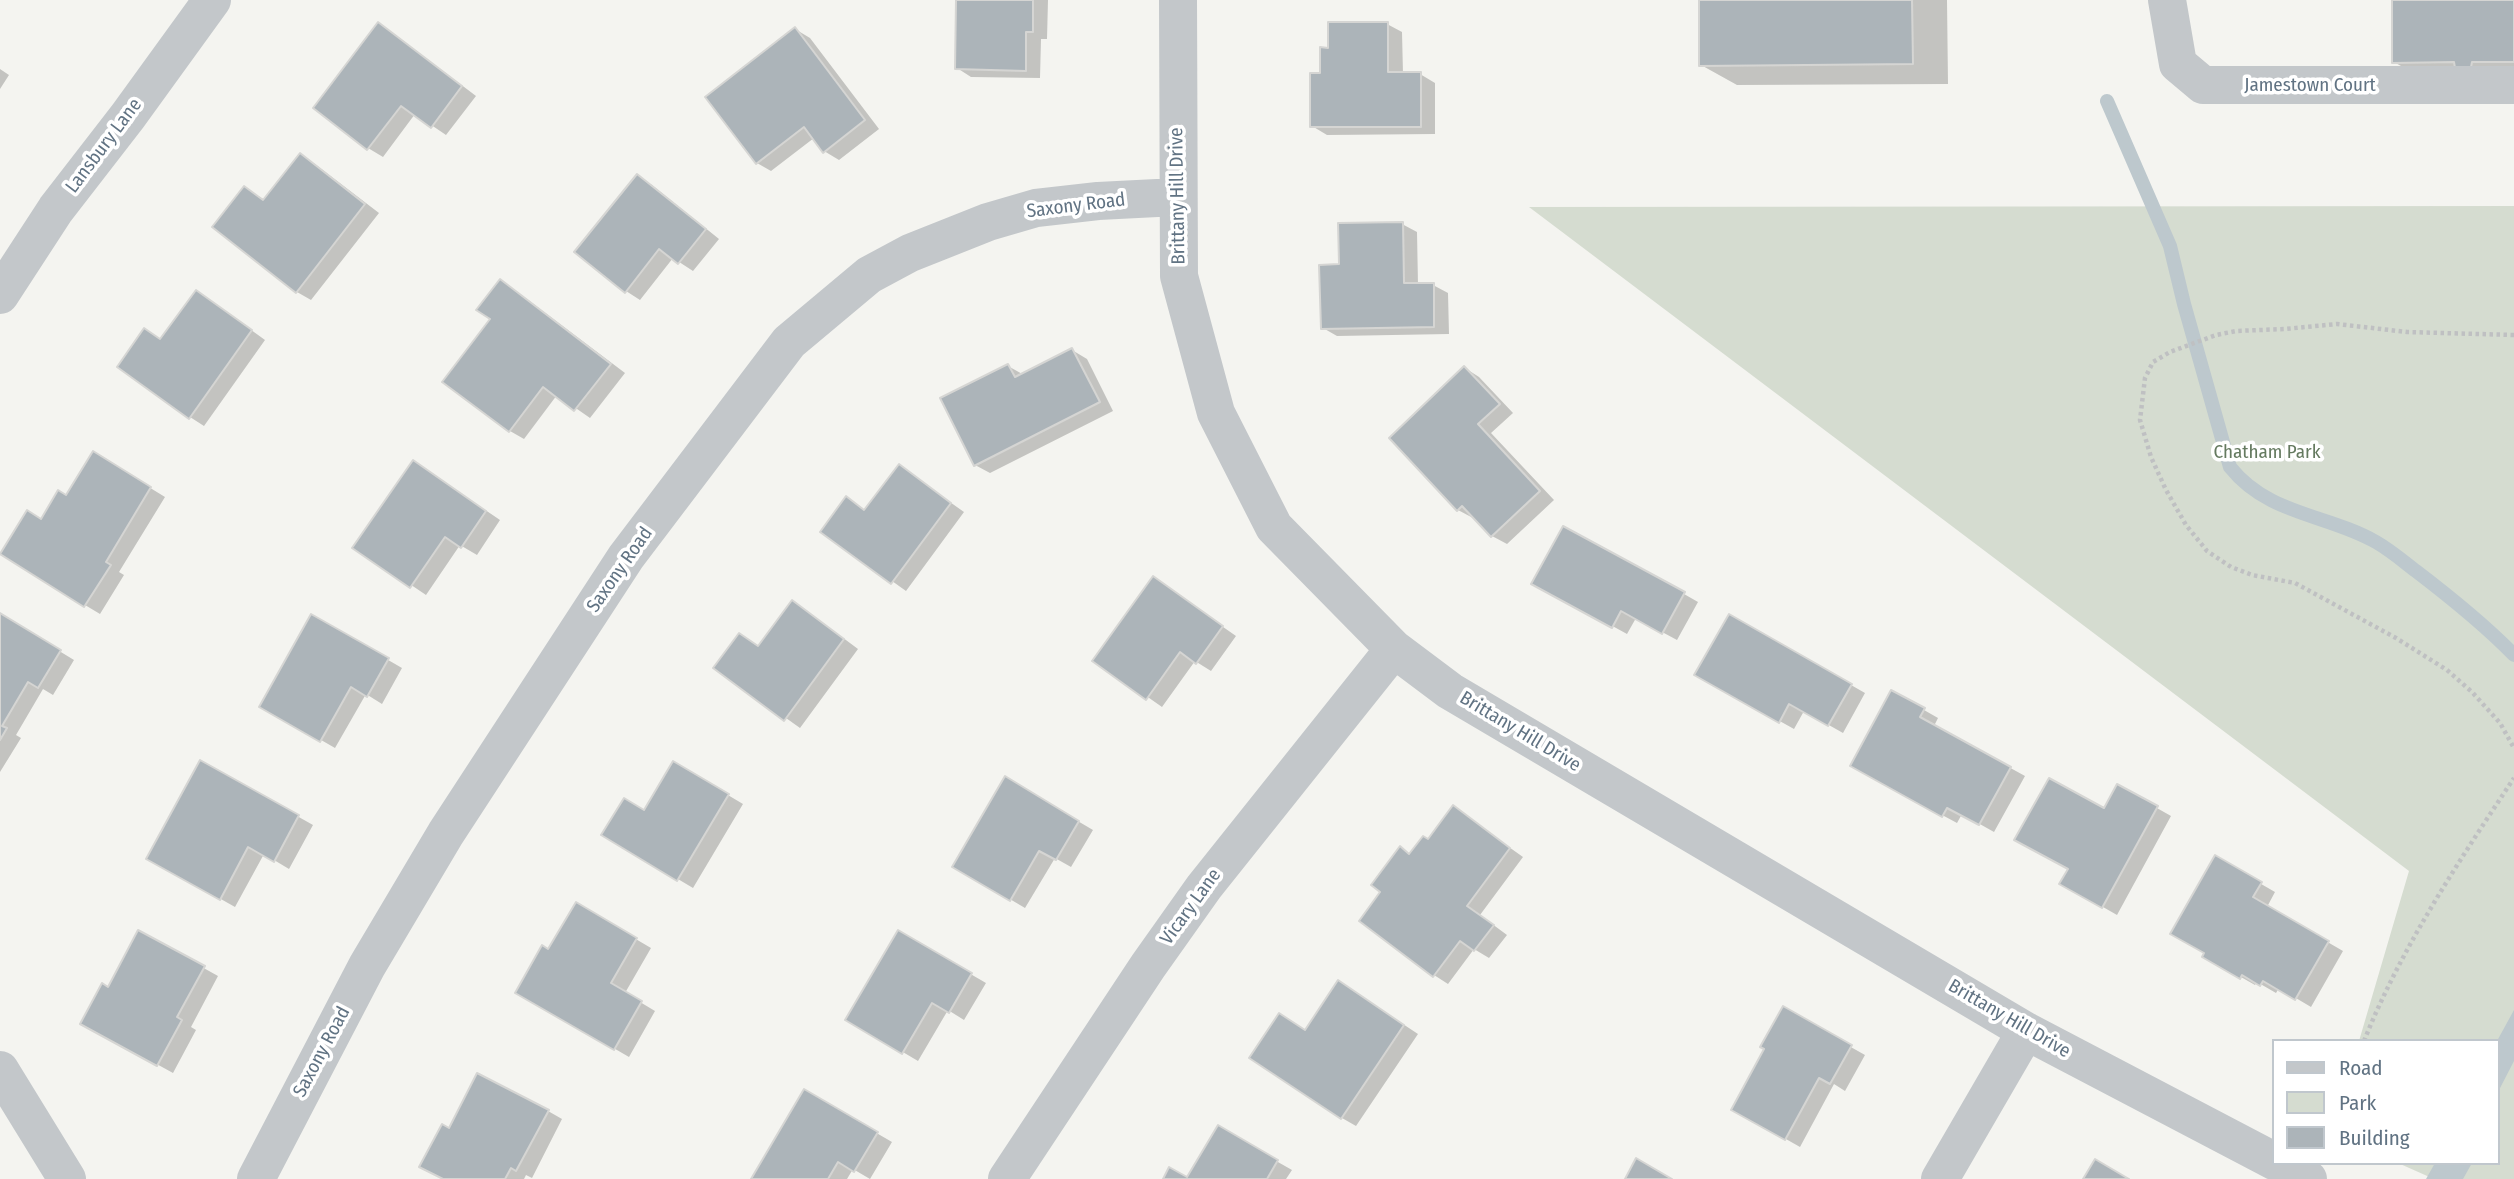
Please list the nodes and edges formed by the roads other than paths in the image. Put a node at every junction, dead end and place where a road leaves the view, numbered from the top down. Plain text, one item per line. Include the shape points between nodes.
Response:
1 (212, 0) edge
2 (1178, 0) edge
3 (2167, 0) edge
4 (2514, 85) edge
5 (1177, 197) junction
6 (0, 295) edge
7 (1394, 649) junction
8 (2026, 1031) junction
9 (0, 1070) edge
10 (2272, 1160) edge
11 (2282, 1165) edge
12 (67, 1179) edge
13 (256, 1179) edge
14 (1007, 1179) edge
15 (1940, 1179) edge
16 (2308, 1179) edge

1 - 6 street, Lansbury Lane via 57,209
2 - 5 street, Brittany Hill Drive
3 - 4 street, Jamestown Court via 2178,64 2203,85
5 - 7 street, Brittany Hill Drive via 1179,276 1216,413 1275,527
5 - 13 street, Saxony Road via 1035,208 988,222 869,275 789,342 626,557 446,833 367,966
7 - 8 street, Brittany Hill Drive via 1450,691
7 - 14 street, Vicary Lane via 1204,887
8 - 10 street, Brittany Hill Drive
8 - 15 street
9 - 12 street
11 - 16 street, Brittany Hill Drive

